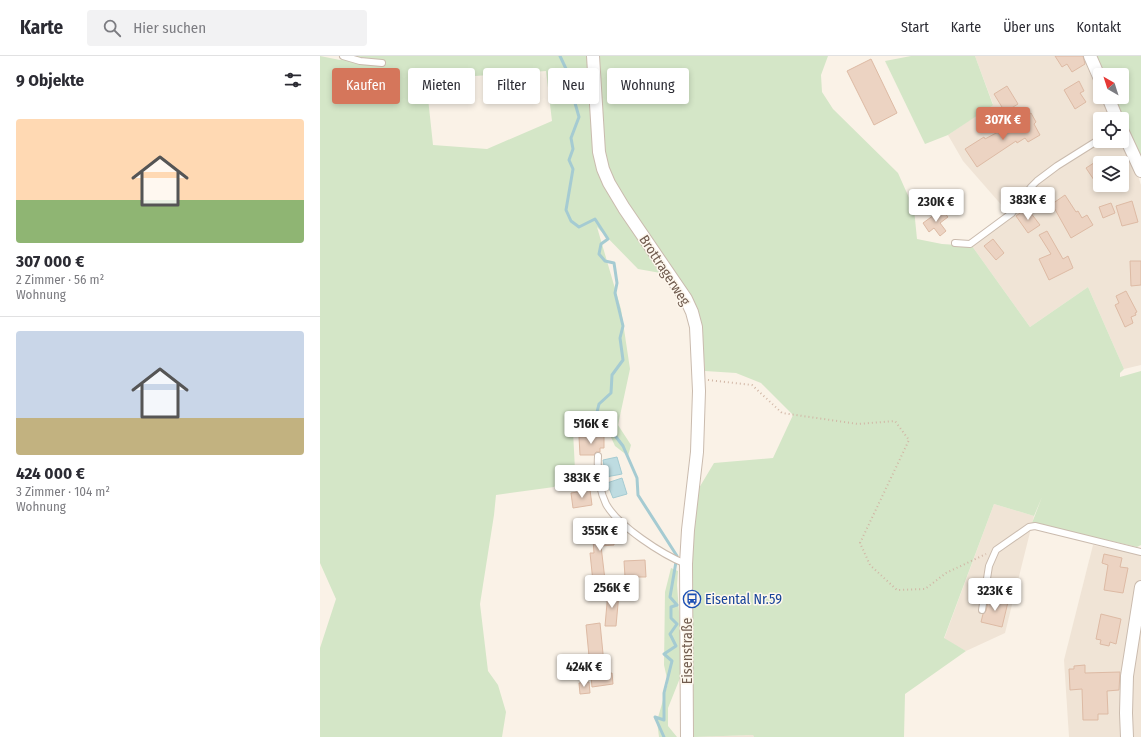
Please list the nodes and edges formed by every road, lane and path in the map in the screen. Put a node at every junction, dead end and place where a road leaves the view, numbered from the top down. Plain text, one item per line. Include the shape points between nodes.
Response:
1 (343, 56) edge
2 (593, 56) edge
3 (1090, 56) edge
4 (382, 63) dead end
5 (1095, 68) edge
6 (1093, 143) edge
7 (1129, 145) edge
8 (1141, 171) edge
9 (955, 243) dead end
10 (699, 379) junction
11 (598, 456) dead end
12 (996, 550) junction
13 (1141, 552) edge
14 (680, 562) junction
15 (1141, 586) edge
16 (982, 610) dead end
17 (687, 737) edge
18 (1127, 737) edge

1 - 4 lane
2 - 10 street, Brottragerweg via 599,152 603,169 624,208 686,299 692,312 696,327
3 - 5 street
6 - 9 lane via 1037,180 1012,213 970,244
7 - 8 street
10 - 12 path via 752,385 782,414 858,424 895,421 909,440 860,543 870,565 897,590 925,589 946,573
10 - 14 street, Brottragerweg via 697,452 688,530
11 - 14 lane via 597,474 605,502 612,512 656,549
12 - 13 lane via 1029,527 1035,526
12 - 16 lane via 989,566
14 - 17 street, Eisenstraße
15 - 18 street via 1128,676

